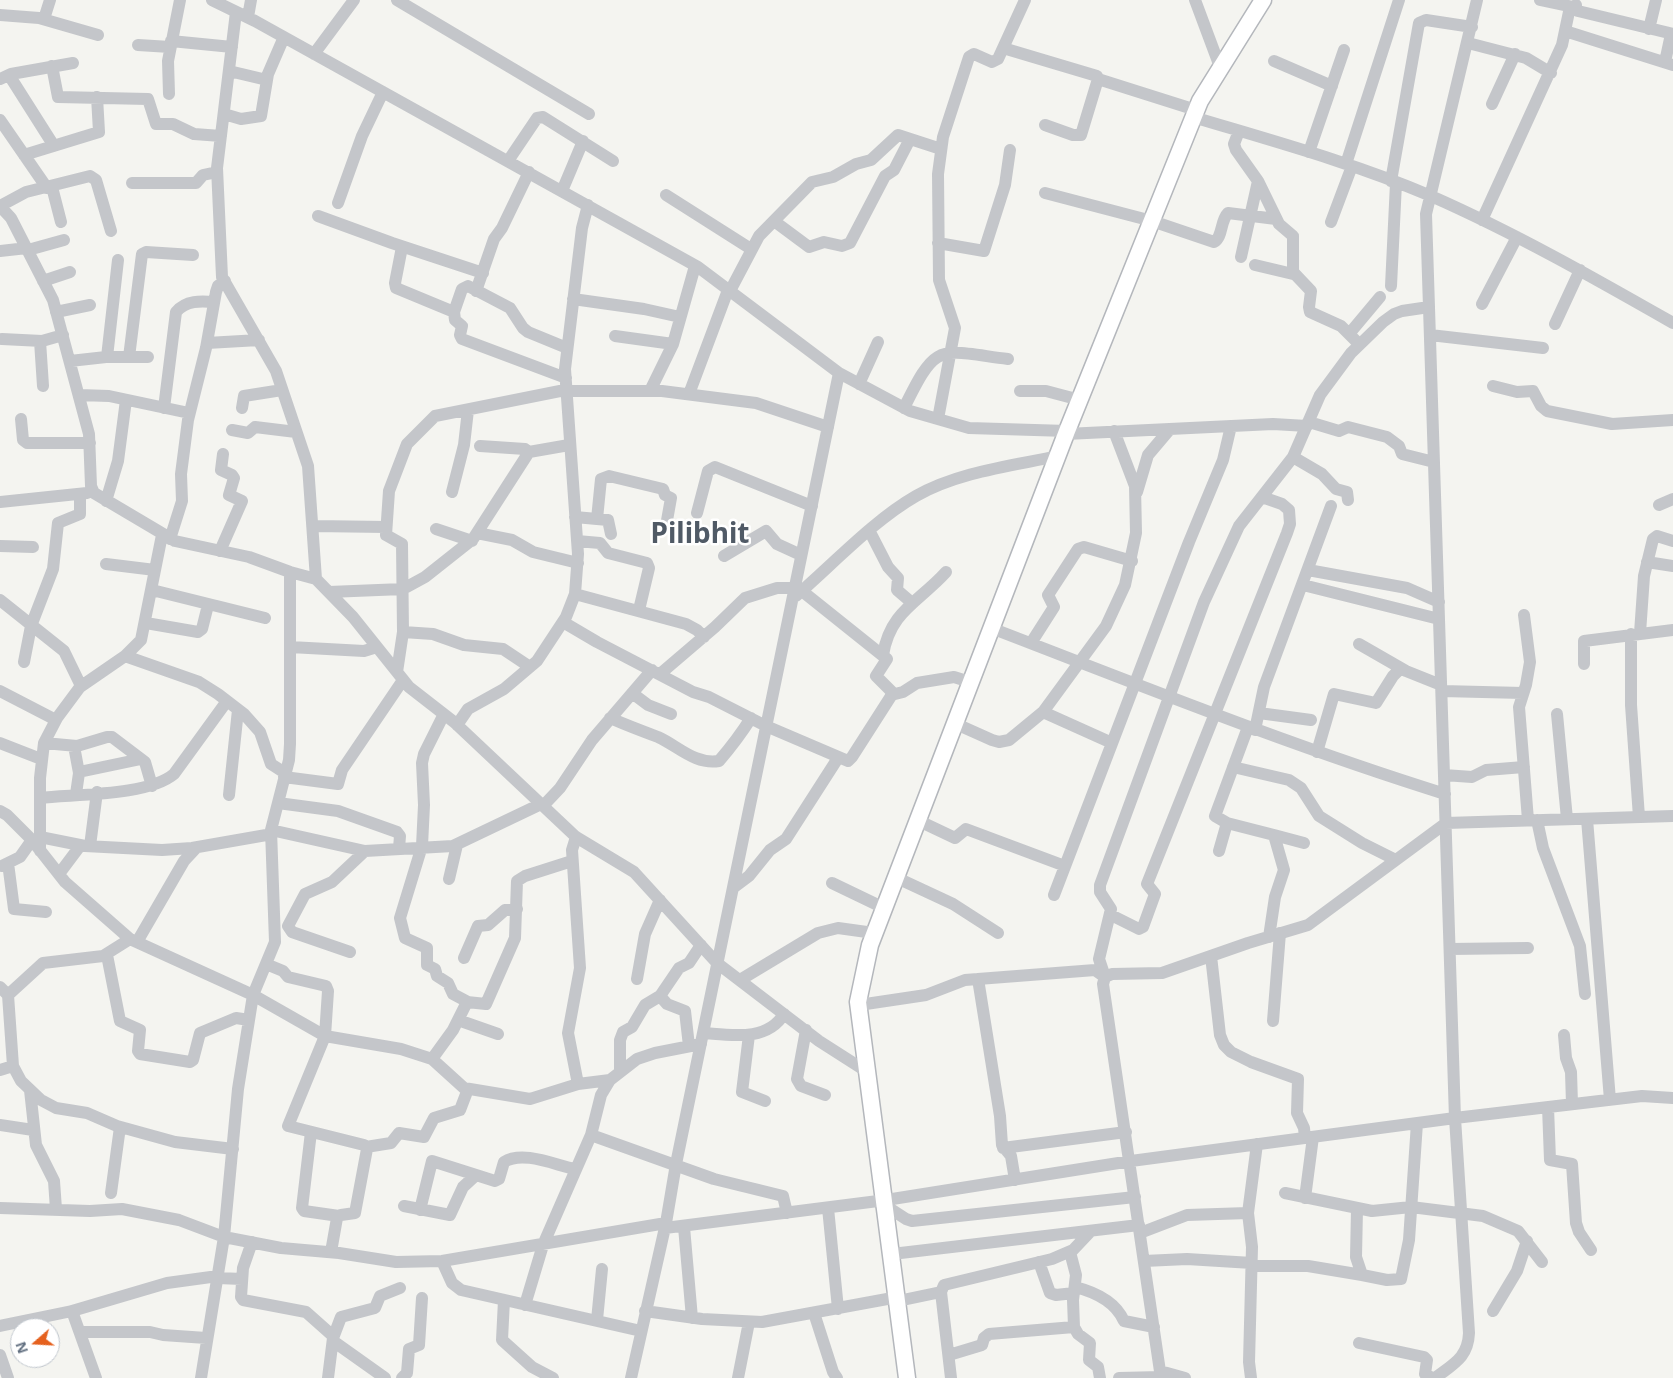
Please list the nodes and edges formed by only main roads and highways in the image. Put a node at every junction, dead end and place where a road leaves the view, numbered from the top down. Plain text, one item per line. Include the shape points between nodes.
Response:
1 (1263, 0) edge
2 (907, 1378) edge

1 - 2 main road via 1220,67 1195,114 1067,432 870,945 858,1005

